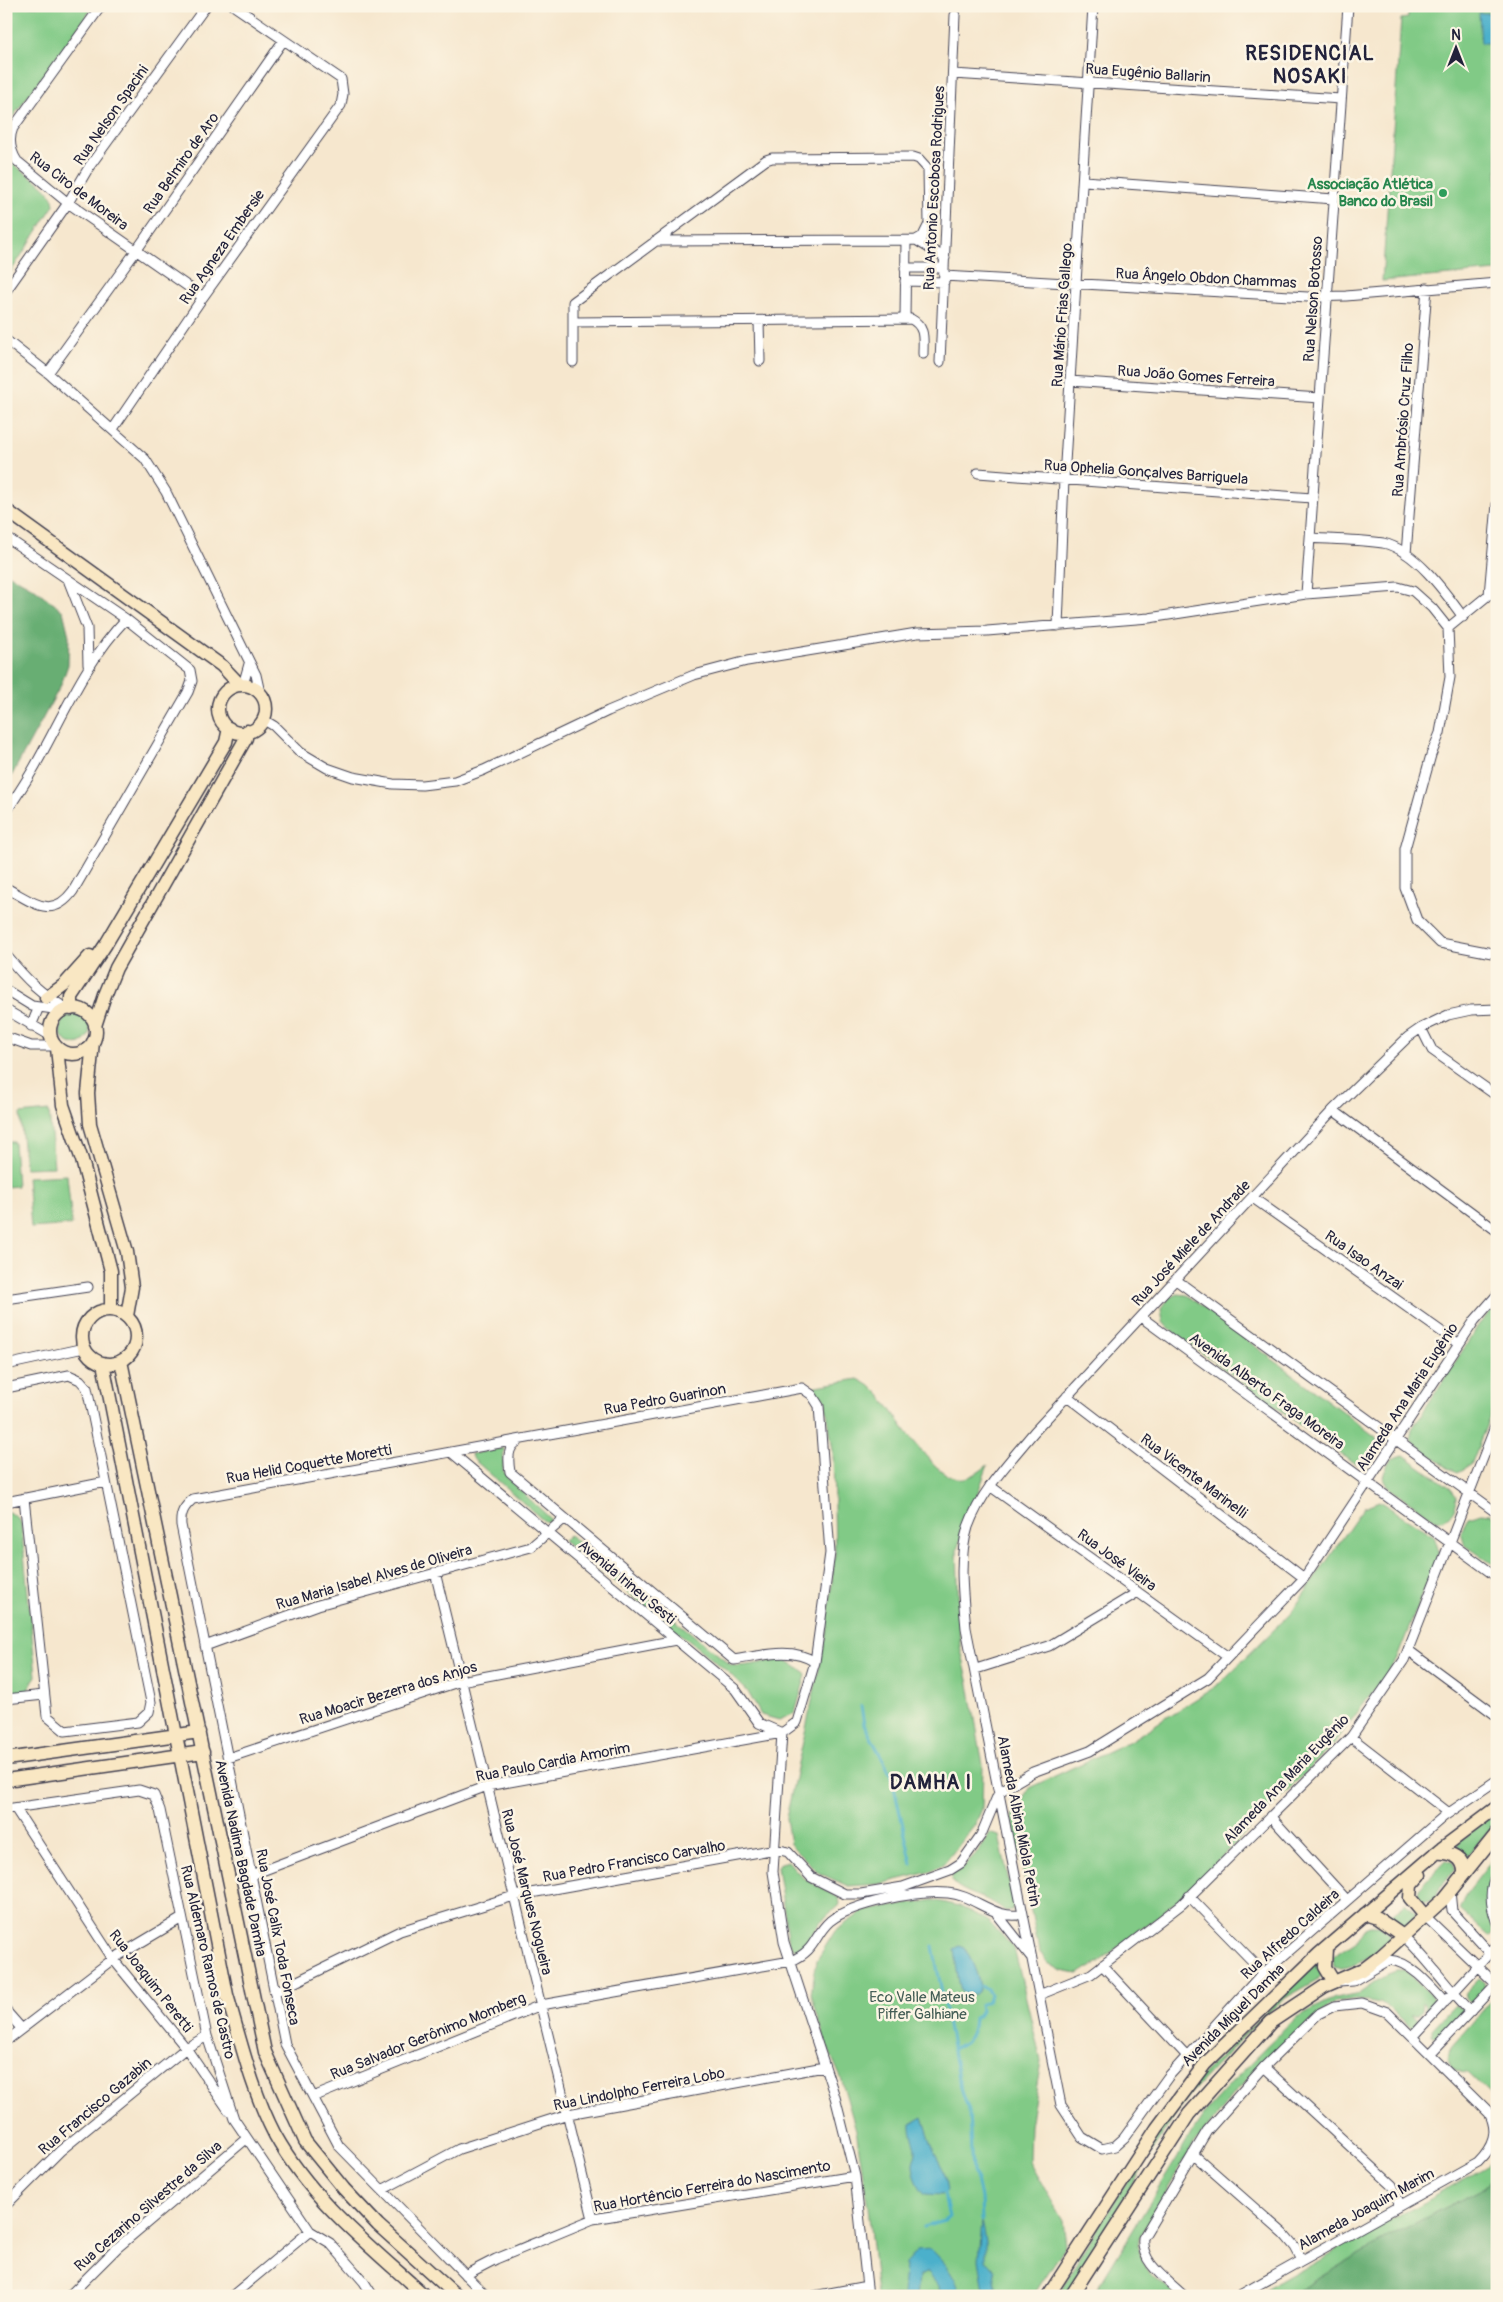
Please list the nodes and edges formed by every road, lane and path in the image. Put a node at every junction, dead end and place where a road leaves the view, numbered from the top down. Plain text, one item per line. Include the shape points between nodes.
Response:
1 (101, 6) edge
2 (206, 6) edge
3 (234, 6) edge
4 (1094, 6) edge
5 (1348, 6) edge
6 (955, 15) dead end
7 (283, 41) junction
8 (953, 74) junction
9 (1090, 83) junction
10 (1342, 99) junction
11 (1084, 181) junction
12 (1334, 200) junction
13 (68, 203) junction
14 (916, 240) junction
15 (906, 241) junction
16 (655, 242) junction
17 (136, 251) junction
18 (905, 268) junction
19 (944, 271) junction
20 (905, 281) junction
21 (1497, 283) edge
22 (1078, 284) junction
23 (1427, 288) junction
24 (6, 291) edge
25 (203, 297) junction
26 (1327, 297) junction
27 (905, 319) junction
28 (759, 321) junction
29 (573, 322) junction
30 (6, 340) edge
31 (923, 354) dead end
32 (760, 361) dead end
33 (573, 362) dead end
34 (940, 362) dead end
35 (48, 373) junction
36 (1070, 381) junction
37 (1320, 398) junction
38 (114, 430) junction
39 (978, 473) dead end
40 (1064, 479) junction
41 (1312, 498) junction
42 (1497, 504) edge
43 (6, 510) edge
44 (6, 537) edge
45 (1310, 538) junction
46 (1406, 554) junction
47 (69, 582) junction
48 (1497, 588) edge
49 (1306, 594) junction
50 (1489, 595) junction
51 (1463, 617) junction
52 (126, 619) junction
53 (1058, 626) junction
54 (1448, 628) junction
55 (249, 664) junction
56 (88, 665) junction
57 (222, 666) junction
58 (242, 685) junction
59 (260, 692) junction
60 (223, 694) junction
61 (264, 720) junction
62 (229, 728) junction
63 (247, 731) junction
64 (6, 812) edge
65 (6, 888) edge
66 (106, 944) junction
67 (1495, 952) edge
68 (6, 955) edge
69 (6, 990) edge
70 (42, 1002) junction
71 (68, 1009) junction
72 (1497, 1009) edge
73 (6, 1010) edge
74 (31, 1026) junction
75 (95, 1026) junction
76 (1421, 1028) junction
77 (6, 1037) edge
78 (93, 1042) junction
79 (54, 1043) junction
80 (1497, 1096) edge
81 (1332, 1110) junction
82 (1253, 1198) junction
83 (1497, 1231) edge
84 (1176, 1280) junction
85 (88, 1288) dead end
86 (1497, 1295) edge
87 (6, 1299) edge
88 (111, 1310) junction
89 (127, 1316) junction
90 (1141, 1317) junction
91 (1459, 1344) junction
92 (84, 1348) junction
93 (121, 1361) junction
94 (103, 1363) junction
95 (6, 1365) edge
96 (6, 1388) edge
97 (1067, 1396) junction
98 (1497, 1422) edge
99 (521, 1440) junction
100 (1396, 1440) junction
101 (450, 1452) junction
102 (106, 1482) junction
103 (1368, 1482) junction
104 (990, 1486) junction
105 (1469, 1493) junction
106 (24, 1498) junction
107 (6, 1502) edge
108 (1497, 1513) edge
109 (180, 1516) joint
110 (566, 1518) junction
111 (549, 1534) junction
112 (1450, 1542) junction
113 (435, 1572) junction
114 (1497, 1577) edge
115 (1304, 1578) junction
116 (1138, 1592) junction
117 (676, 1640) junction
118 (206, 1646) junction
119 (1408, 1650) junction
120 (1228, 1657) junction
121 (815, 1662) junction
122 (976, 1668) junction
123 (462, 1680) junction
124 (44, 1695) junction
125 (6, 1699) edge
126 (1497, 1716) edge
127 (199, 1732) junction
128 (782, 1733) junction
129 (176, 1735) junction
130 (1351, 1737) junction
131 (54, 1752) junction
132 (203, 1752) junction
133 (180, 1756) junction
134 (228, 1758) junction
135 (6, 1759) edge
136 (57, 1773) junction
137 (6, 1780) edge
138 (1497, 1780) edge
139 (487, 1786) junction
140 (1000, 1792) junction
141 (1497, 1806) edge
142 (11, 1808) edge
143 (1449, 1813) junction
144 (1270, 1816) junction
145 (1497, 1833) edge
146 (776, 1850) junction
147 (1435, 1854) junction
148 (1464, 1874) junction
149 (1497, 1874) edge
150 (252, 1875) junction
151 (1450, 1891) junction
152 (514, 1896) junction
153 (1189, 1896) junction
154 (1347, 1900) junction
155 (996, 1911) junction
156 (1023, 1914) junction
157 (1365, 1914) junction
158 (1426, 1917) junction
159 (182, 1918) junction
160 (1497, 1923) edge
161 (1403, 1936) junction
162 (1497, 1945) edge
163 (1326, 1948) junction
164 (1490, 1952) junction
165 (1032, 1958) junction
166 (113, 1959) junction
167 (791, 1961) junction
168 (1102, 1965) junction
169 (1477, 1966) junction
170 (1264, 1973) junction
171 (1334, 1982) junction
172 (1496, 1983) edge
173 (275, 1992) junction
174 (1452, 1994) junction
175 (1039, 1995) junction
176 (1445, 2002) junction
177 (541, 2005) junction
178 (6, 2011) edge
179 (1471, 2011) junction
180 (20, 2028) junction
181 (207, 2036) junction
182 (1412, 2037) junction
183 (6, 2041) edge
184 (186, 2048) junction
185 (1430, 2054) junction
186 (1187, 2056) junction
187 (824, 2067) junction
188 (1264, 2067) junction
189 (312, 2097) junction
190 (568, 2114) junction
191 (234, 2119) junction
192 (246, 2139) junction
193 (1102, 2149) joint
194 (1193, 2154) junction
195 (855, 2176) junction
196 (382, 2190) junction
197 (6, 2205) edge
198 (1397, 2207) junction
199 (593, 2219) junction
200 (310, 2231) junction
201 (1302, 2260) junction
202 (465, 2275) junction
203 (867, 2286) junction
204 (69, 2296) edge
205 (232, 2296) edge
206 (373, 2296) edge
207 (425, 2296) edge
208 (457, 2296) edge
209 (486, 2296) edge
210 (814, 2296) edge
211 (868, 2296) edge
212 (1048, 2296) edge
213 (1071, 2296) edge
214 (1184, 2296) edge
215 (1238, 2296) edge

1 - 13 street, Rua Ciro de Moreira via 13,128 10,138 17,161
2 - 13 street, Rua Nelson Spacini via 89,167
3 - 7 street
4 - 9 street, Rua Mário Frias Gallego
5 - 10 street, Rua Nelson Botosso
6 - 8 street, Rua Antonio Escobosa Rodrigues
7 - 17 street, Rua Belmiro de Aro
7 - 25 street, Rua Agneza Embersie via 341,78 341,105
8 - 9 street, Rua Eugênio Ballarin
8 - 19 street, Rua Antonio Escobosa Rodrigues
9 - 10 street, Rua Eugênio Ballarin
9 - 11 street, Rua Mário Frias Gallego
10 - 12 street, Rua Nelson Botosso
11 - 12 street
11 - 22 street, Rua Mário Frias Gallego
12 - 26 street, Rua Nelson Botosso
13 - 17 street, Rua Ciro de Moreira
13 - 24 street, Rua Nelson Spacini
14 - 15 street
14 - 16 street via 923,236 929,224 928,169 920,159 772,158
14 - 19 street
15 - 16 street
15 - 18 street
16 - 29 street via 573,302
17 - 25 street, Rua Ciro de Moreira
17 - 35 street, Rua Belmiro de Aro
18 - 19 street
18 - 20 street
19 - 20 street
19 - 22 street, Rua Ângelo Obdon Chammas
19 - 34 street, Rua Antonio Escobosa Rodrigues
20 - 27 street
21 - 23 street, Rua Ângelo Obdon Chammas
22 - 26 street, Rua Ângelo Obdon Chammas
22 - 36 street, Rua Mário Frias Gallego
23 - 26 street, Rua Ângelo Obdon Chammas
23 - 46 street, Rua Ambrósio Cruz Filho
25 - 38 street, Rua Agneza Embersie
26 - 37 street, Rua Nelson Botosso
27 - 28 street
27 - 31 street via 921,327
28 - 29 street
28 - 32 street
29 - 33 street
30 - 35 street
35 - 38 street
36 - 37 street, Rua João Gomes Ferreira
36 - 40 street, Rua Mário Frias Gallego
37 - 41 street, Rua Nelson Botosso
38 - 55 street via 145,459 166,492
39 - 40 street, Rua Ophelia Gonçalves Barriguela
40 - 41 street, Rua Ophelia Gonçalves Barriguela
40 - 53 street, Rua Mário Frias Gallego
41 - 45 street, Rua Nelson Botosso
42 - 50 street
43 - 57 street
44 - 47 street
45 - 46 street via 1383,543
45 - 49 street, Rua Nelson Botosso
46 - 51 street via 1432,578
47 - 52 street
47 - 56 street via 87,628
48 - 50 street
49 - 53 street via 1149,618
49 - 54 street via 1398,587 1413,591
50 - 51 street
51 - 54 street
52 - 56 street
52 - 65 street via 190,670 192,681 188,692 64,903 54,907 41,906
53 - 61 street via 917,633 747,660 694,675 484,770 455,781 422,786 353,777 327,768 300,752
54 - 67 street via 1450,677 1440,734 1431,755 1406,849 1405,888 1417,920 1440,943
55 - 58 street
55 - 59 street
56 - 64 street via 34,767
57 - 58 street
57 - 60 street
58 - 59 street
58 - 60 street
59 - 61 street via 266,706
60 - 62 street via 218,712
61 - 63 street via 254,730
62 - 63 street
62 - 66 street via 226,742
63 - 75 street via 246,738 116,968
66 - 70 street
66 - 71 street via 71,997
68 - 70 street
69 - 70 street via 32,1006
70 - 71 street
70 - 74 street
71 - 75 street via 87,1013
71 - 79 street via 53,1021
72 - 76 street, Rua José Miele de Andrade via 1448,1015
73 - 74 street
74 - 79 street
75 - 78 street
76 - 80 street via 1432,1050
76 - 81 street, Rua José Miele de Andrade
77 - 79 street via 31,1046
78 - 79 street via 88,1049 72,1054
78 - 89 street via 88,1093 90,1124 127,1252 132,1287
79 - 88 street via 63,1105 82,1160 111,1271
81 - 82 street, Rua José Miele de Andrade
81 - 83 street
82 - 84 street, Rua José Miele de Andrade
82 - 91 street, Rua Isao Anzai
84 - 90 street, Rua José Miele de Andrade
84 - 100 street
85 - 87 street
86 - 91 street, Alameda Ana Maria Eugênio
88 - 89 street
88 - 92 street via 102,1311 87,1321 83,1330
89 - 93 street via 136,1331 136,1340 134,1349
90 - 97 street, Rua José Miele de Andrade
90 - 103 street, Avenida Alberto Fraga Moreira
91 - 100 street, Alameda Ana Maria Eugênio
92 - 94 street
92 - 95 street
93 - 94 street
93 - 127 street, Avenida Nadima Bagdade Damha
94 - 129 street
96 - 102 street via 69,1374 80,1380 87,1388
97 - 104 street, Rua José Miele de Andrade
97 - 115 street, Rua Vicente Marinelli
98 - 105 street, Alameda Ana Maria Eugênio
99 - 101 street, Rua Pedro Guarinon
99 - 110 street, Avenida Irineu Sesti via 514,1443 510,1451 510,1472
99 - 121 street, Rua Pedro Guarinon via 802,1388 812,1395 819,1406 830,1553
100 - 103 street, Alameda Ana Maria Eugênio
100 - 105 street
101 - 109 street, Rua Helid Coquette Moretti via 193,1499
101 - 111 street, Avenida Irineu Sesti
102 - 106 street
102 - 124 street via 151,1702 149,1712 138,1722 65,1731 48,1716
103 - 112 street, Avenida Alberto Fraga Moreira
103 - 115 street, Alameda Ana Maria Eugênio
104 - 116 street, Rua José Vieira
104 - 122 street, Alameda Albina Miola Petrin via 968,1528 963,1552 966,1628
105 - 108 street
105 - 112 street, Alameda Ana Maria Eugênio
106 - 107 street
106 - 124 street
109 - 118 street, Rua José Calix Toda Fonseca
110 - 111 street, Rua Maria Isabel Alves de Oliveira
110 - 121 street, Avenida Irineu Sesti via 734,1660 785,1652 804,1654
111 - 113 street, Rua Maria Isabel Alves de Oliveira via 531,1547
111 - 117 street, Avenida Irineu Sesti
112 - 114 street, Avenida Alberto Fraga Moreira
112 - 119 street, Alameda Ana Maria Eugênio
113 - 118 street, Rua Maria Isabel Alves de Oliveira via 318,1604
113 - 123 street, Rua José Marques Nogueira
115 - 120 street, Alameda Ana Maria Eugênio
116 - 120 street, Rua José Vieira
116 - 122 street via 1049,1646
117 - 123 street, Rua Moacir Bezerra dos Anjos
117 - 128 street, Avenida Irineu Sesti via 735,1689 759,1723
118 - 134 street, Rua José Calix Toda Fonseca
119 - 126 street
119 - 130 street, Alameda Ana Maria Eugênio
120 - 140 street, Alameda Ana Maria Eugênio via 1208,1678 1090,1751 1034,1772
121 - 128 street via 797,1722
122 - 140 street, Alameda Albina Miola Petrin
123 - 134 street, Rua Moacir Bezerra dos Anjos
123 - 139 street, Rua José Marques Nogueira
124 - 125 street
127 - 129 street
127 - 132 street, Avenida Nadima Bagdade Damha
128 - 139 street, Rua Paulo Cardia Amorim
128 - 146 street
129 - 131 street
129 - 133 street
130 - 143 street
130 - 144 street, Alameda Ana Maria Eugênio
131 - 135 street
131 - 136 street
132 - 133 street
132 - 208 street, Avenida Nadima Bagdade Damha via 265,2052 305,2141 378,2224
133 - 136 street
133 - 207 street via 228,1994 251,2080 276,2135 304,2177 341,2221
134 - 150 street, Rua José Calix Toda Fonseca
136 - 137 street
138 - 143 street, Rua Alfredo Caldeira
139 - 150 street, Rua Paulo Cardia Amorim
139 - 152 street, Rua José Marques Nogueira
140 - 146 street via 981,1835 960,1863 950,1870 903,1887 845,1894 811,1877 788,1852
140 - 156 street, Alameda Albina Miola Petrin
141 - 147 street, Avenida Miguel Damha
142 - 159 street, Rua Aldemaro Ramos de Castro via 139,1790 154,1795 160,1810
142 - 166 street, Rua Joaquim Peretti
143 - 154 street, Rua Alfredo Caldeira
144 - 153 street, Alameda Ana Maria Eugênio
144 - 154 street
145 - 148 street
146 - 152 street, Rua Pedro Francisco Carvalho
146 - 167 street via 773,1872 784,1942
147 - 148 street via 1457,1856
147 - 157 street, Avenida Miguel Damha
147 - 158 street via 1410,1889 1412,1902
148 - 151 street
149 - 160 street via 1491,1904
150 - 173 street, Rua José Calix Toda Fonseca
151 - 158 street
151 - 164 street via 1452,1911
152 - 173 street, Rua Pedro Francisco Carvalho via 400,1930
152 - 177 street, Rua José Marques Nogueira
153 - 168 street, Alameda Ana Maria Eugênio
153 - 170 street
154 - 170 street, Rua Alfredo Caldeira
155 - 156 street via 1006,1916
155 - 165 street
155 - 167 street via 950,1893 934,1892 865,1904 847,1910 829,1922 813,1947
156 - 165 street, Alameda Albina Miola Petrin
157 - 161 street via 1377,1918
157 - 163 street, Avenida Miguel Damha
158 - 161 street
158 - 169 street
159 - 166 street
159 - 181 street, Rua Aldemaro Ramos de Castro
161 - 171 street via 1364,1968
161 - 174 street via 1422,1952
162 - 164 street
163 - 171 street via 1325,1967
163 - 212 street, Avenida Miguel Damha via 1189,2083 1156,2128
164 - 169 street
165 - 175 street, Alameda Albina Miola Petrin
166 - 180 street
166 - 184 street, Rua Joaquim Peretti
167 - 177 street, Rua Salvador Gerônimo Momberg
167 - 187 street
168 - 175 street, Alameda Ana Maria Eugênio via 1091,1974
168 - 186 street
169 - 172 street
169 - 174 street
170 - 186 street, Rua Alfredo Caldeira
171 - 176 street via 1353,1982 1394,1960 1408,1967
171 - 213 street via 1271,2022 1189,2114
172 - 179 street
173 - 189 street, Rua José Calix Toda Fonseca via 286,2044
174 - 176 street
174 - 179 street
175 - 193 street, Alameda Albina Miola Petrin via 1060,2105 1082,2138
176 - 182 street
177 - 189 street, Rua Salvador Gerônimo Momberg
177 - 190 street, Rua José Marques Nogueira
178 - 180 street
179 - 185 street
180 - 183 street
181 - 184 street, Rua Francisco Gazabin
181 - 191 street, Rua Aldemaro Ramos de Castro
182 - 185 street
182 - 188 street via 1387,2012 1362,2004 1334,2006 1318,2014
184 - 191 street, Rua Joaquim Peretti
184 - 197 street, Rua Francisco Gazabin via 60,2151
185 - 198 street, Alameda Joaquim Marim via 1489,2113 1494,2134 1487,2153 1478,2162
186 - 193 street, Rua Alfredo Caldeira via 1124,2138 1114,2146
187 - 190 street, Rua Lindolpho Ferreira Lobo
187 - 195 street
188 - 194 street via 1207,2131
188 - 198 street via 1392,2185 1398,2200
189 - 196 street, Rua José Calix Toda Fonseca via 339,2146
190 - 196 street, Rua Lindolpho Ferreira Lobo via 459,2149
190 - 199 street, Rua José Marques Nogueira
191 - 192 street, Rua Aldemaro Ramos de Castro
192 - 200 street, Rua Aldemaro Ramos de Castro
192 - 204 street, Rua Cezarino Silvestre da Silva via 117,2248
194 - 201 street via 1284,2234
194 - 214 street via 1146,2230 1142,2247 1145,2258
195 - 199 street, Rua Hortêncio Ferreira do Nascimento
195 - 203 street
196 - 202 street, Rua José Calix Toda Fonseca
198 - 201 street, Alameda Joaquim Marim
199 - 202 street, Rua Hortêncio Ferreira do Nascimento
200 - 205 street
200 - 206 street, Rua Aldemaro Ramos de Castro via 330,2243
201 - 215 street, Alameda Joaquim Marim
202 - 209 street, Rua José Calix Toda Fonseca
203 - 210 street
203 - 211 street

